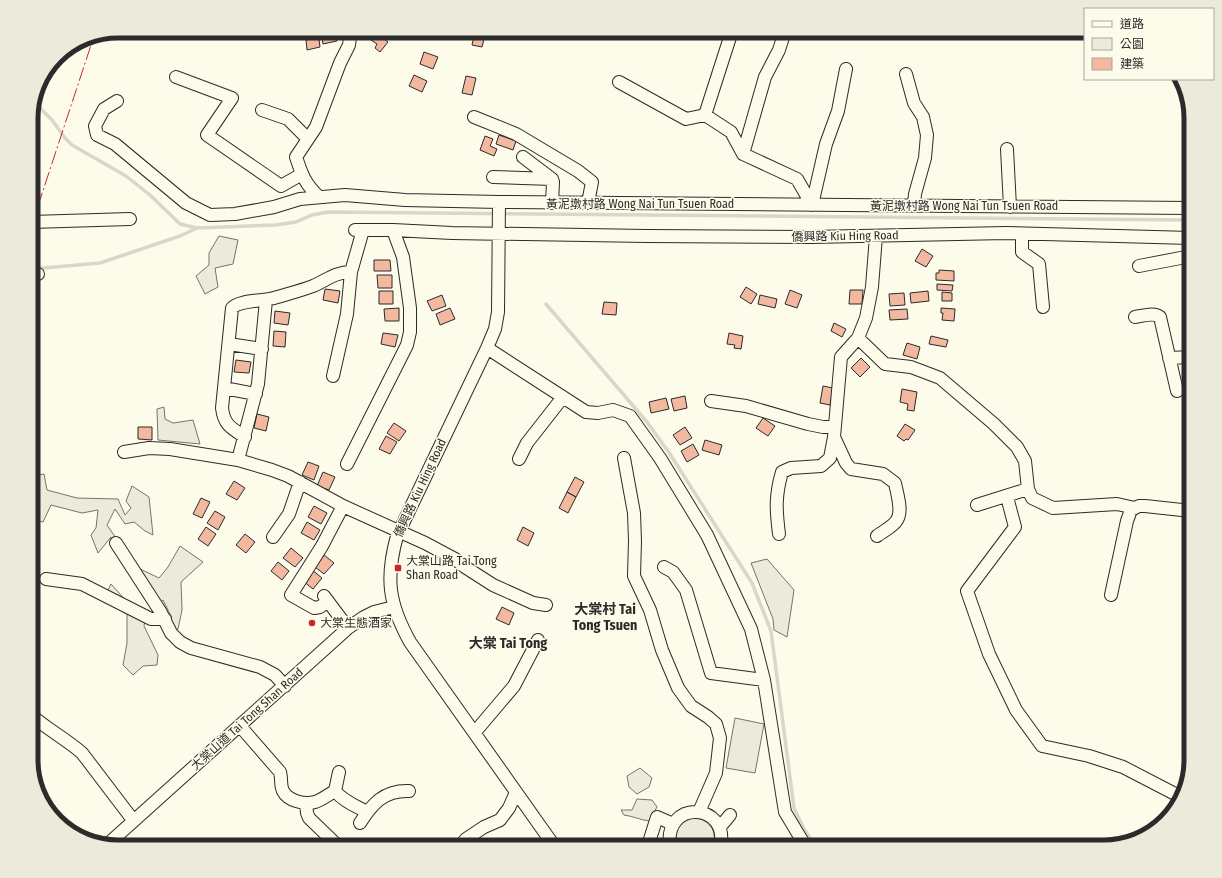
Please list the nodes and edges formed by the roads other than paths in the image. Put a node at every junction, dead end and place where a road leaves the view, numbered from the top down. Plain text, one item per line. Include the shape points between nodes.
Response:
1 (350, 38) edge
2 (730, 38) edge
3 (783, 38) edge
4 (846, 69) dead end
5 (906, 74) dead end
6 (176, 77) dead end
7 (619, 82) dead end
8 (117, 101) dead end
9 (262, 110) dead end
10 (705, 115) junction
11 (474, 117) dead end
12 (308, 139) junction
13 (1007, 149) dead end
14 (743, 154) junction
15 (523, 157) dead end
16 (302, 174) junction
17 (494, 177) dead end
18 (552, 179) junction
19 (319, 197) junction
20 (499, 202) junction
21 (552, 203) junction
22 (588, 203) junction
23 (812, 205) junction
24 (914, 206) junction
25 (1010, 207) junction
26 (1184, 208) edge
27 (130, 219) dead end
28 (38, 222) edge
29 (393, 230) junction
30 (500, 233) junction
31 (1022, 234) junction
32 (876, 236) junction
33 (1184, 238) edge
34 (1184, 257) edge
35 (1139, 266) dead end
36 (351, 272) junction
37 (266, 300) junction
38 (1043, 307) dead end
39 (1135, 317) dead end
40 (858, 338) junction
41 (228, 344) junction
42 (487, 348) junction
43 (262, 349) junction
44 (1184, 357) edge
45 (1169, 358) junction
46 (333, 376) dead end
47 (224, 388) junction
48 (1177, 391) dead end
49 (256, 394) junction
50 (564, 397) junction
51 (711, 401) dead end
52 (835, 432) junction
53 (245, 437) junction
54 (124, 452) dead end
55 (624, 458) dead end
56 (519, 459) dead end
57 (238, 460) junction
58 (347, 464) dead end
59 (300, 482) junction
60 (1028, 489) junction
61 (1007, 497) junction
62 (976, 505) dead end
63 (342, 506) junction
64 (1135, 508) junction
65 (1184, 509) edge
66 (398, 532) junction
67 (778, 534) dead end
68 (877, 536) dead end
69 (273, 537) dead end
70 (116, 543) dead end
71 (664, 567) dead end
72 (46, 579) dead end
73 (1111, 595) dead end
74 (546, 605) dead end
75 (394, 607) junction
76 (165, 619) junction
77 (348, 628) junction
78 (538, 640) dead end
79 (764, 680) junction
80 (285, 686) junction
81 (38, 721) edge
82 (240, 726) junction
83 (475, 732) junction
84 (339, 772) dead end
85 (335, 791) junction
86 (409, 791) dead end
87 (516, 792) junction
88 (1176, 795) edge
89 (306, 803) junction
90 (367, 812) junction
91 (699, 812) junction
92 (730, 815) dead end
93 (133, 820) junction
94 (360, 823) dead end
95 (673, 824) junction
96 (720, 827) junction
97 (650, 838) dead end
98 (112, 840) edge
99 (332, 840) edge
100 (465, 840) edge
101 (550, 840) edge
102 (670, 840) edge
103 (721, 840) edge
104 (802, 840) edge

1 - 12 street via 350,45 340,63 316,127
2 - 10 street
3 - 14 street via 765,77
4 - 23 street via 838,111 826,144
5 - 24 street via 914,103 923,117 927,135 925,158
6 - 16 street via 232,98 207,135 281,186
7 - 10 street via 686,119
8 - 19 street, 黃泥墩村路 Wong Nai Tun Tsuen Road via 104,109 95,126 97,135 115,144 186,203 210,215 235,214
9 - 12 street via 288,119
10 - 14 street via 731,132
11 - 22 street via 516,134 578,171 592,182
12 - 16 street via 296,157
13 - 25 street
14 - 23 street via 797,179
15 - 18 street
16 - 19 street via 309,187
17 - 18 street
18 - 21 street
19 - 20 street, 黃泥墩村路 Wong Nai Tun Tsuen Road via 345,195 405,200
20 - 21 street, 黃泥墩村路 Wong Nai Tun Tsuen Road
20 - 30 street, 僑興路 Kiu Hing Road
21 - 22 street, 黃泥墩村路 Wong Nai Tun Tsuen Road
22 - 23 street, 黃泥墩村路 Wong Nai Tun Tsuen Road
23 - 24 street, 黃泥墩村路 Wong Nai Tun Tsuen Road
24 - 25 street, 黃泥墩村路 Wong Nai Tun Tsuen Road
25 - 26 street, 黃泥墩村路 Wong Nai Tun Tsuen Road
27 - 28 street
29 - 30 street, 僑興路 Kiu Hing Road
29 - 36 street, 僑興路 Kiu Hing Road via 359,230
29 - 58 street via 403,257 410,308 410,332 407,345
30 - 32 street, 僑興路 Kiu Hing Road
30 - 42 street, 僑興路 Kiu Hing Road via 498,312 495,329
31 - 32 street, 僑興路 Kiu Hing Road
31 - 33 street, 僑興路 Kiu Hing Road
31 - 38 street via 1022,252 1039,264
32 - 40 street via 872,287 866,318
34 - 35 street
36 - 37 street via 339,273 314,285
36 - 46 street via 348,314
37 - 41 street via 239,303 234,306
37 - 43 street
39 - 45 street via 1153,314 1160,317
40 - 52 street via 841,357
40 - 60 street via 885,364 911,367 940,378 994,424 1017,447 1025,461
41 - 43 street
41 - 47 street
42 - 50 street
42 - 66 street, 僑興路 Kiu Hing Road
43 - 49 street
44 - 45 street
45 - 48 street
47 - 49 street
47 - 53 street via 223,417 228,426
49 - 53 street
50 - 56 street via 527,443
50 - 79 street via 586,412 613,410 630,416 660,458 707,535 751,629
51 - 52 street via 746,406
52 - 67 street via 830,458 821,466 791,468 782,472 777,490
52 - 68 street via 846,463 851,468 883,474 895,484 900,513 894,524
53 - 57 street
54 - 57 street via 159,448
55 - 91 street via 634,513 634,576 650,610 662,650 678,688 691,706 716,724 720,738 716,773
57 - 59 street
59 - 63 street
59 - 69 street via 289,514
60 - 61 street
60 - 64 street via 1032,498 1053,508 1117,504
61 - 62 street
61 - 88 street via 1015,527 967,591 989,654 1016,710 1042,746 1123,766
63 - 66 street
63 - 77 street via 322,546 291,595 314,608 320,607 326,599
64 - 65 street via 1145,506
64 - 73 street via 1131,510 1127,521
66 - 74 street via 455,559 493,585 533,603
66 - 75 street, 僑興路 Kiu Hing Road via 391,566 391,594
70 - 76 street
71 - 79 street via 673,572 686,590 711,673
72 - 76 street via 82,584 151,619
75 - 77 street, 大棠山道 Tai Tong Shan Road via 374,612
75 - 83 street, 僑興路 Kiu Hing Road via 410,642
76 - 80 street via 171,632 180,642 191,648 260,667 275,675
77 - 80 street, 大棠山道 Tai Tong Shan Road
78 - 83 street via 514,686
79 - 104 street via 785,812
80 - 82 street, 大棠山道 Tai Tong Shan Road
81 - 93 street via 82,753
82 - 89 street via 280,772 284,793 289,798
82 - 93 street, 大棠山道 Tai Tong Shan Road
83 - 87 street, 僑興路 Kiu Hing Road
84 - 85 street
85 - 89 street via 315,802
85 - 90 street via 351,804
86 - 90 street via 384,796
87 - 100 street via 500,820
87 - 101 street, 僑興路 Kiu Hing Road
89 - 99 street via 309,818
90 - 94 street
91 - 95 street via 686,813
91 - 96 street via 710,816
92 - 96 street
93 - 98 street, 大棠山道 Tai Tong Shan Road
95 - 97 street via 657,817
95 - 102 street
96 - 103 street

